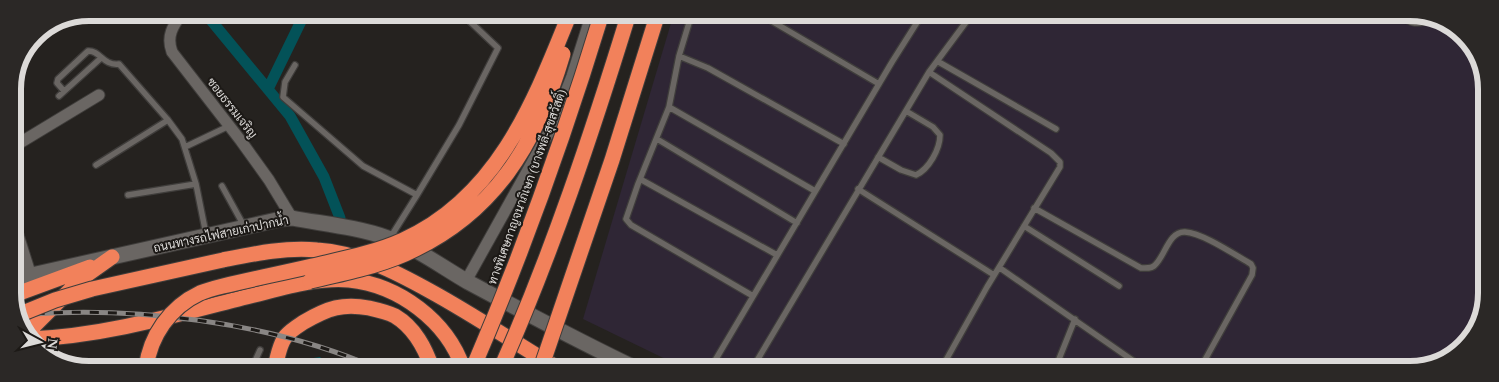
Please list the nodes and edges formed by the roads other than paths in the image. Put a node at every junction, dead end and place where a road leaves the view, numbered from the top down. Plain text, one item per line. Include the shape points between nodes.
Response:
1 (176, 21) edge
2 (470, 21) edge
3 (567, 21) edge
4 (572, 21) edge
5 (589, 21) edge
6 (600, 21) edge
7 (626, 21) edge
8 (655, 21) edge
9 (663, 21) edge
10 (690, 21) edge
11 (772, 21) edge
12 (919, 21) edge
13 (967, 21) edge
14 (680, 56) junction
15 (102, 58) junction
16 (937, 61) junction
17 (295, 66) dead end
18 (928, 72) junction
19 (879, 84) junction
20 (64, 91) junction
21 (99, 95) dead end
22 (59, 96) dead end
23 (669, 107) junction
24 (906, 111) junction
25 (168, 120) junction
26 (229, 126) junction
27 (1056, 129) dead end
28 (656, 139) junction
29 (21, 142) edge
30 (844, 144) junction
31 (184, 147) junction
32 (878, 157) junction
33 (96, 165) dead end
34 (640, 179) junction
35 (196, 184) junction
36 (222, 186) dead end
37 (858, 189) junction
38 (815, 191) junction
39 (128, 195) dead end
40 (418, 195) junction
41 (1034, 208) junction
42 (292, 218) junction
43 (796, 223) junction
44 (1024, 226) junction
45 (245, 227) junction
46 (206, 236) junction
47 (390, 238) junction
48 (21, 242) edge
49 (777, 255) junction
50 (112, 257) junction
51 (1000, 268) junction
52 (994, 275) junction
53 (31, 276) junction
54 (21, 278) edge
55 (310, 281) junction
56 (466, 281) junction
57 (1119, 286) dead end
58 (21, 292) edge
59 (753, 296) junction
60 (24, 312) edge
61 (1075, 319) junction
62 (32, 330) edge
63 (560, 331) junction
64 (37, 337) edge
65 (260, 350) dead end
66 (147, 361) edge
67 (255, 361) edge
68 (277, 361) edge
69 (429, 361) edge
70 (459, 361) edge
71 (476, 361) edge
72 (504, 361) edge
73 (543, 361) edge
74 (546, 361) edge
75 (622, 361) edge
76 (715, 361) edge
77 (757, 361) edge
78 (946, 361) edge
79 (1058, 361) edge
80 (1133, 361) edge
81 (1204, 361) edge

1 - 26 street, ซอยธรรมเจริญ via 169,43 172,52
2 - 40 lane via 498,48
3 - 66 highway, bridge via 539,89 508,145 490,170 448,212 403,240 363,254 200,293 182,304 165,321 154,337
4 - 55 highway, bridge via 558,71 533,134 505,177 483,202 436,238 405,254
5 - 56 street via 553,125
6 - 71 highway, ทางพิเศษกาญจนาภิเษก (บางพลี-สุขสวัสดิ์), bridge via 532,224
7 - 72 highway, bridge via 557,230
8 - 73 highway, bridge
9 - 63 street
10 - 14 lane
11 - 19 lane
12 - 19 lane
13 - 16 lane
14 - 23 lane
14 - 30 lane via 708,68
15 - 20 lane
15 - 20 lane via 88,51 58,79 57,83
15 - 25 lane via 119,64
16 - 18 lane
16 - 27 lane
17 - 40 lane via 285,82 283,97 363,166
18 - 24 lane
18 - 41 lane via 1060,162
19 - 30 lane
20 - 22 lane
21 - 29 street
23 - 28 lane
23 - 38 lane
24 - 32 lane
24 - 32 lane via 940,135 933,158 923,172 916,175
25 - 31 lane
25 - 33 lane
26 - 31 lane
26 - 42 street, ซอยธรรมเจริญ via 262,160
28 - 34 lane
28 - 43 lane
30 - 38 lane
31 - 35 lane
32 - 37 lane
34 - 49 lane
34 - 59 lane via 626,219 631,225
35 - 39 lane
35 - 46 lane
36 - 45 lane
37 - 52 lane
37 - 77 lane
38 - 43 lane
40 - 47 lane
41 - 44 lane
41 - 81 lane via 1141,268 1156,265 1168,244 1186,232 1202,237 1251,264 1252,275
42 - 45 main road, ถนนทางรถไฟสายเก่าปากน้ำ
42 - 47 main road, ถนนทางรถไฟสายเก่าปากน้ำ
43 - 49 lane
44 - 51 lane
44 - 57 lane
45 - 46 main road, ถนนทางรถไฟสายเก่าปากน้ำ
46 - 50 main road, ถนนทางรถไฟสายเก่าปากน้ำ
47 - 56 main road, ถนนทางรถไฟสายเก่าปากน้ำ
48 - 53 street
49 - 59 lane
50 - 53 main road, ถนนทางรถไฟสายเก่าปากน้ำ
50 - 58 highway
50 - 62 highway via 82,280
51 - 52 lane
51 - 61 lane
52 - 78 lane
53 - 54 main road, ถนนทางรถไฟสายเก่าปากน้ำ
55 - 64 highway via 98,333
55 - 70 highway, bridge via 348,280 391,290 423,312 450,343
56 - 63 main road, ถนนทางรถไฟสายเก่าปากน้ำ
59 - 76 lane
60 - 74 highway, bridge via 92,289 222,260 260,253 316,250 362,258 385,267
61 - 79 lane
61 - 80 lane
63 - 75 main road, ถนนทางรถไฟสายเก่าปากน้ำ
65 - 67 lane
68 - 69 highway via 285,336 295,328 325,311 353,305 395,316 410,328

